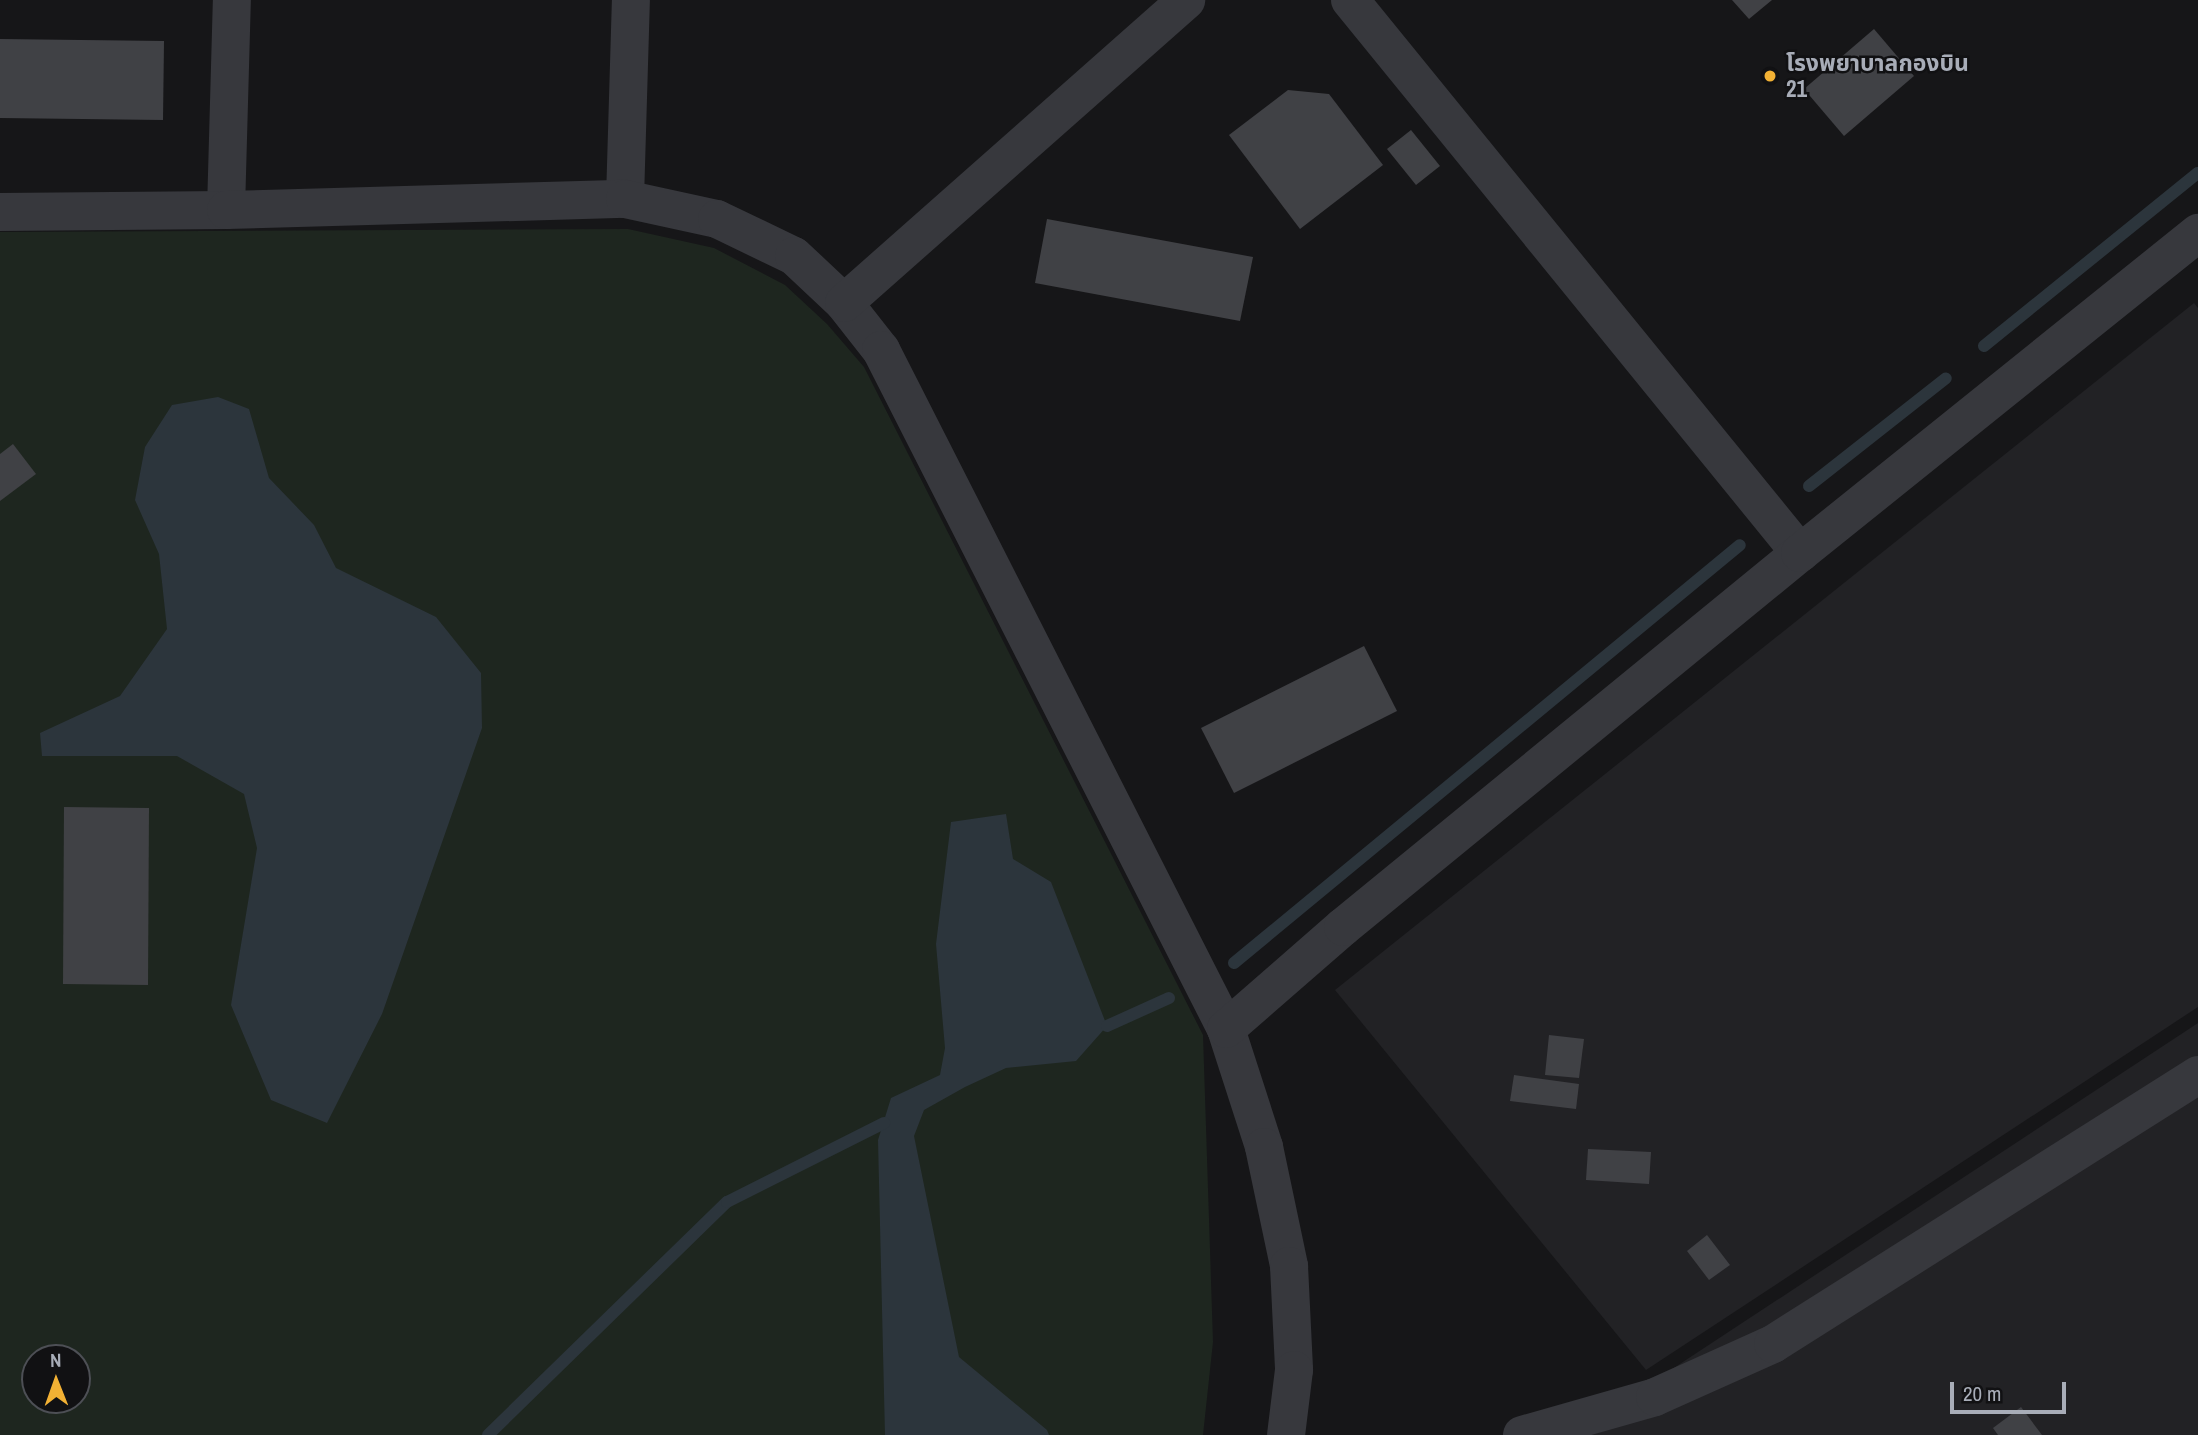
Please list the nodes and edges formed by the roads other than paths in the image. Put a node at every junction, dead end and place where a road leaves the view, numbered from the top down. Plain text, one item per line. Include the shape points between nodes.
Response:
1 (232, 0) edge
2 (631, 0) edge
3 (1186, 0) edge
4 (1350, 0) edge
5 (625, 199) junction
6 (226, 210) junction
7 (0, 212) edge
8 (2198, 233) edge
9 (845, 303) junction
10 (1800, 553) junction
11 (1226, 1028) junction
12 (2198, 1075) edge
13 (1286, 1435) edge
14 (1522, 1435) edge

1 - 6 lane
2 - 5 lane
3 - 9 lane
4 - 10 lane
5 - 6 lane
5 - 9 lane via 717,219 794,256
6 - 7 lane
8 - 10 lane
9 - 11 lane via 881,350
10 - 11 lane
11 - 13 lane via 1264,1146 1289,1266 1294,1370
12 - 14 lane via 1773,1344 1656,1397

